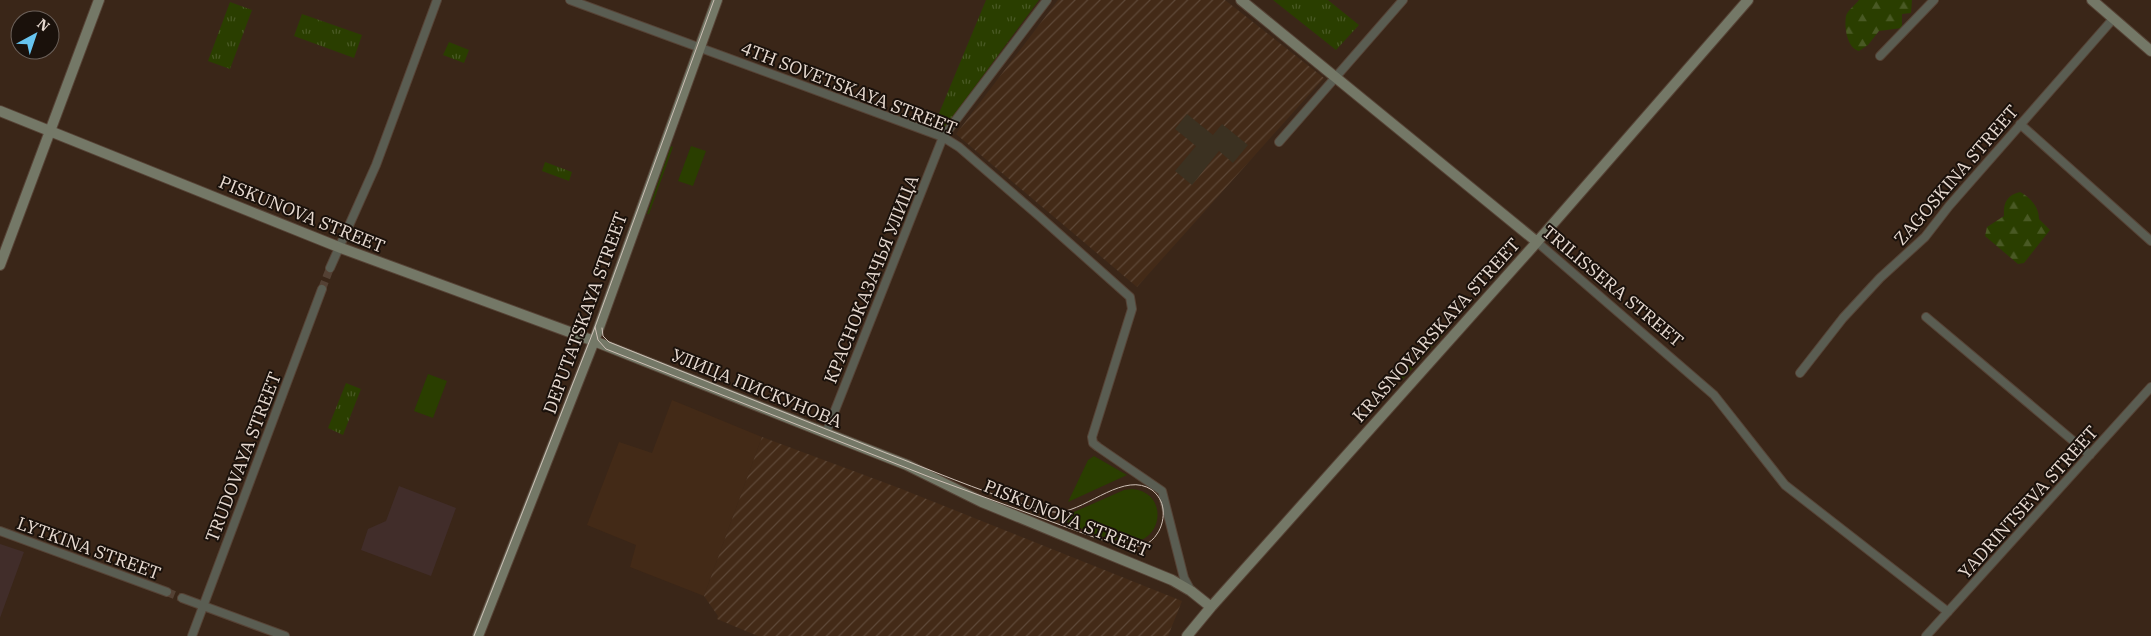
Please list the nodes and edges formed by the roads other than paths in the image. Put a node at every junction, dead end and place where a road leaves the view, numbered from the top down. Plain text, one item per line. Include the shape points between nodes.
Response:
1 (99, 0) edge
2 (437, 0) edge
3 (570, 0) edge
4 (718, 0) edge
5 (1047, 0) edge
6 (1241, 0) edge
7 (1403, 0) edge
8 (1748, 0) edge
9 (1934, 0) edge
10 (2092, 0) edge
11 (2113, 19) junction
12 (700, 47) junction
13 (2151, 51) edge
14 (1880, 56) dead end
15 (1337, 77) junction
16 (0, 111) edge
17 (2020, 124) junction
18 (50, 130) junction
19 (943, 137) junction
20 (1280, 142) dead end
21 (2151, 241) edge
22 (1536, 242) junction
23 (341, 248) junction
24 (0, 265) edge
25 (330, 268) tunnel mouth
26 (322, 289) tunnel mouth
27 (1926, 316) dead end
28 (594, 341) junction
29 (1800, 373) dead end
30 (2151, 387) edge
31 (826, 433) junction
32 (2090, 455) junction
33 (0, 531) edge
34 (1191, 591) junction
35 (167, 592) tunnel mouth
36 (182, 598) tunnel mouth
37 (203, 605) junction
38 (1210, 607) junction
39 (1948, 612) junction
40 (192, 636) edge
41 (285, 636) edge
42 (478, 636) edge
43 (1187, 636) edge
44 (1926, 636) edge

1 - 18 street
2 - 23 street via 376,166
3 - 12 street, 4TH SOVETSKAYA STREET
4 - 12 street, DEPUTATSKAYA STREET
5 - 19 street, КРАСНОКАЗАЧЬЯ УЛИЦА
6 - 15 street, TRILISSERA STREET
7 - 15 street
8 - 22 street, KRASNOYARSKAYA STREET
9 - 14 street
10 - 11 street
11 - 13 street
11 - 17 street, ZAGOSKINA STREET
12 - 19 street, 4TH SOVETSKAYA STREET
12 - 28 street, DEPUTATSKAYA STREET
15 - 20 street
15 - 22 street, TRILISSERA STREET
16 - 18 street, PISKUNOVA STREET
17 - 21 street
17 - 29 street, ZAGOSKINA STREET via 1925,237 1843,318
18 - 23 street, PISKUNOVA STREET
18 - 24 street
19 - 31 street, КРАСНОКАЗАЧЬЯ УЛИЦА
19 - 34 street, 4TH SOVETSKAYA STREET via 1130,297 1132,308 1092,437 1098,447 1162,491 1184,578
22 - 38 street, KRASNOYARSKAYA STREET
22 - 39 street, TRILISSERA STREET via 1714,395 1786,485
23 - 25 street
23 - 28 street, PISKUNOVA STREET
26 - 37 street, TRUDOVAYA STREET
27 - 32 street
28 - 31 street, УЛИЦА ПИСКУНОВА
28 - 42 street, DEPUTATSKAYA STREET
30 - 32 street, YADRINTSEVA STREET
31 - 34 street, PISKUNOVA STREET via 907,465 982,502 1144,567
32 - 39 street, YADRINTSEVA STREET
33 - 35 street, LYTKINA STREET
34 - 38 street, PISKUNOVA STREET
36 - 37 street
37 - 40 street, TRUDOVAYA STREET
37 - 41 street
38 - 43 street, KRASNOYARSKAYA STREET
39 - 44 street, YADRINTSEVA STREET

